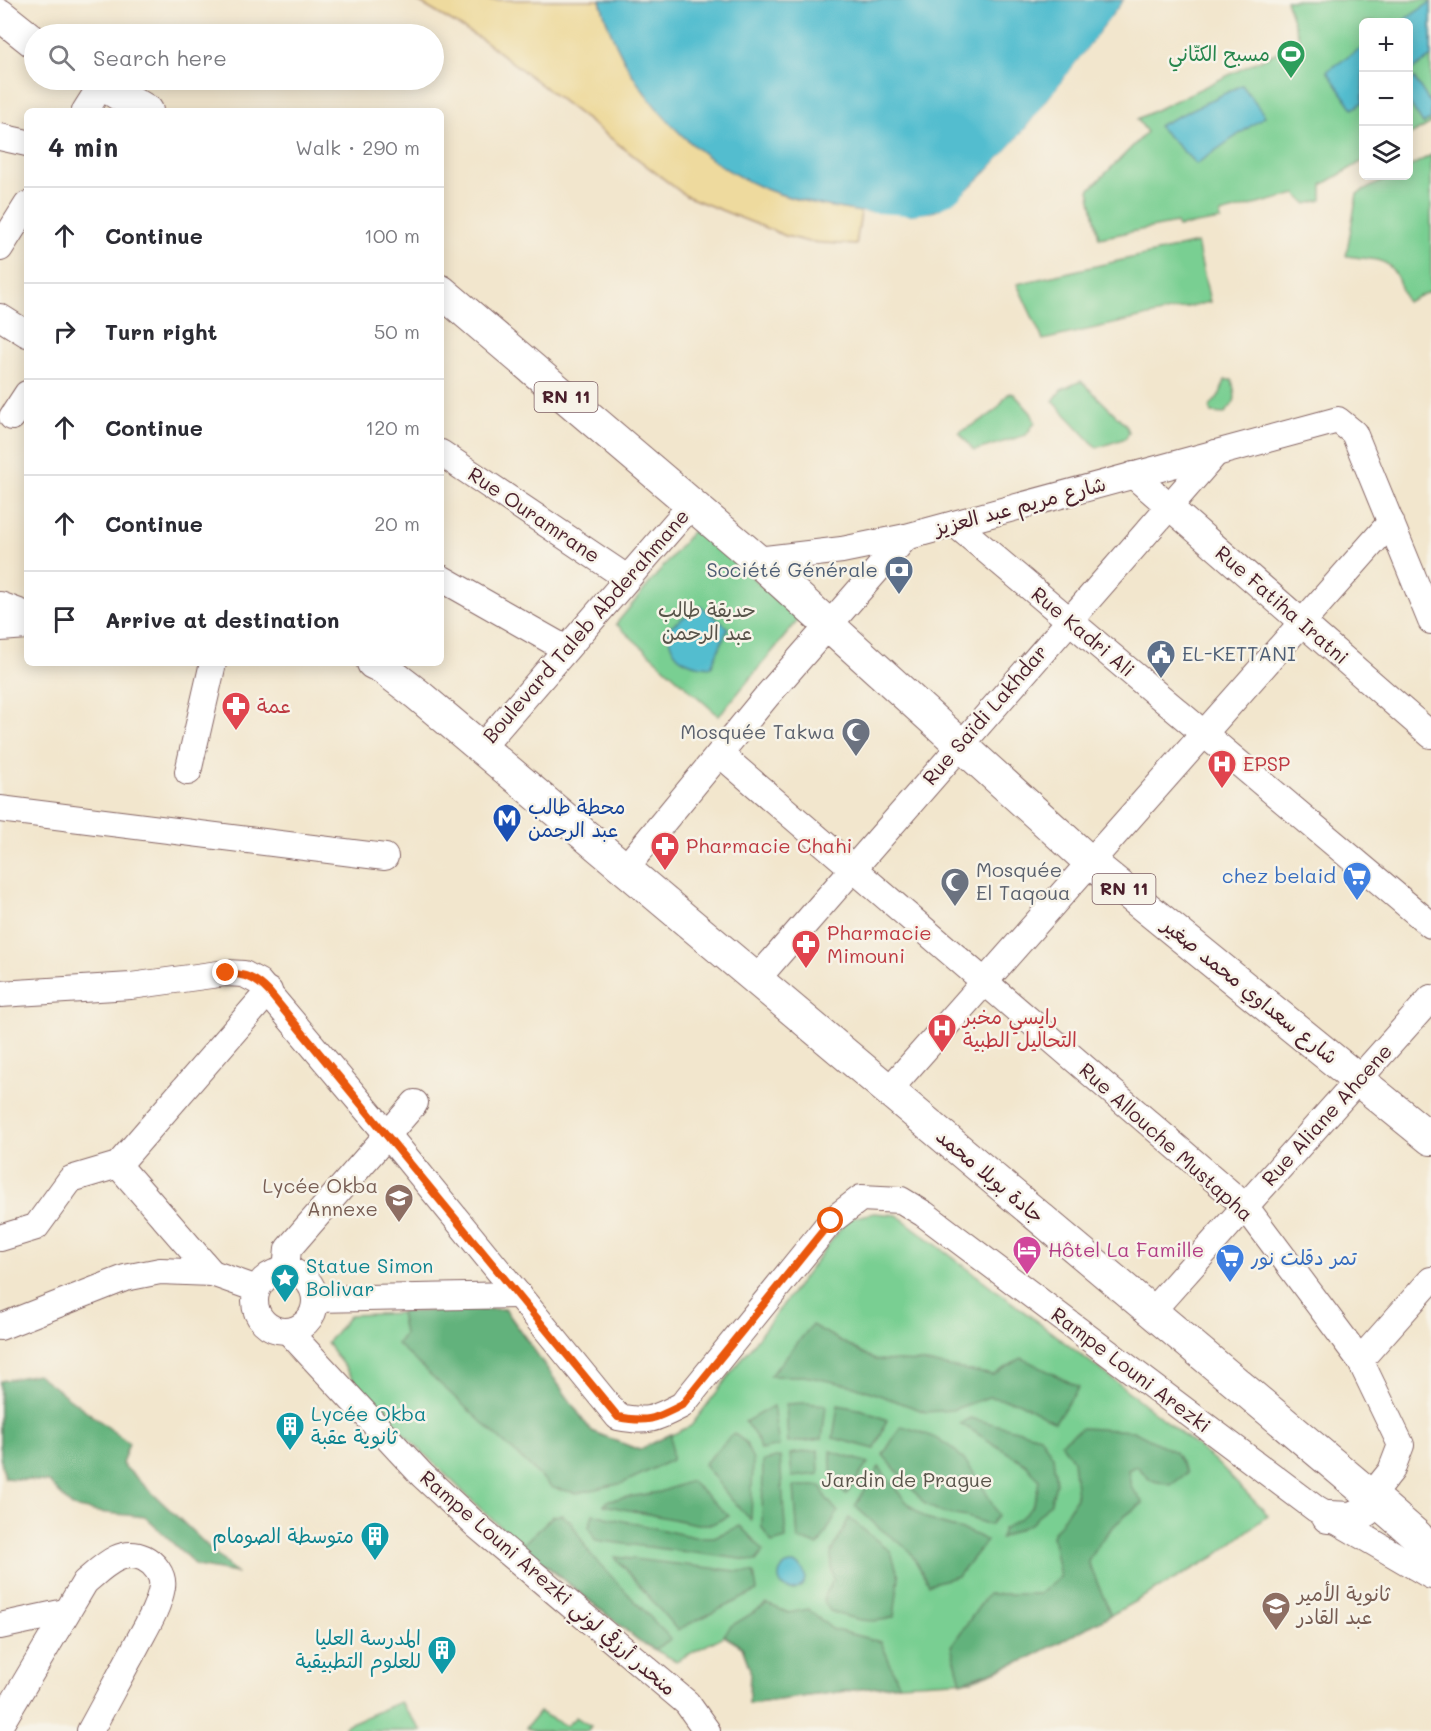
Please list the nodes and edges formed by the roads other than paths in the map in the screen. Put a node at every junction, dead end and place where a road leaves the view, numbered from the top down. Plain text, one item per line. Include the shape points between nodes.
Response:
1 (2, 20) edge
2 (24, 35) edge
3 (95, 90) edge
4 (112, 90) edge
5 (87, 108) edge
6 (142, 108) edge
7 (0, 137) edge
8 (24, 142) edge
9 (24, 210) edge
10 (0, 248) edge
11 (444, 294) edge
12 (0, 317) edge
13 (24, 332) edge
14 (24, 399) edge
15 (12, 417) dead end
16 (1216, 453) junction
17 (444, 455) edge
18 (1133, 475) junction
19 (692, 504) junction
20 (1169, 507) junction
21 (1391, 522) junction
22 (955, 524) junction
23 (906, 537) junction
24 (757, 560) junction
25 (627, 578) junction
26 (444, 581) edge
27 (0, 605) edge
28 (24, 614) edge
29 (1068, 621) junction
30 (1431, 621) edge
31 (24, 623) edge
32 (1302, 623) junction
33 (0, 625) edge
34 (830, 625) junction
35 (566, 649) junction
36 (212, 666) edge
37 (378, 666) edge
38 (1203, 734) junction
39 (1431, 735) edge
40 (960, 744) junction
41 (481, 748) junction
42 (720, 754) junction
43 (188, 772) dead end
44 (0, 809) edge
45 (385, 857) dead end
46 (1090, 861) junction
47 (622, 867) junction
48 (853, 868) junction
49 (1431, 925) edge
50 (756, 980) junction
51 (984, 982) junction
52 (269, 992) junction
53 (0, 994) edge
54 (1431, 998) edge
55 (1358, 1080) junction
56 (888, 1090) junction
57 (415, 1103) dead end
58 (387, 1134) junction
59 (1431, 1139) edge
60 (118, 1165) junction
61 (1245, 1206) junction
62 (0, 1238) edge
63 (286, 1270) junction
64 (212, 1273) junction
65 (1431, 1280) edge
66 (257, 1289) junction
67 (519, 1295) junction
68 (316, 1299) junction
69 (1151, 1312) junction
70 (0, 1327) edge
71 (288, 1331) junction
72 (1360, 1360) junction
73 (1364, 1491) junction
74 (1328, 1517) junction
75 (1431, 1554) edge
76 (1431, 1576) edge
77 (65, 1612) junction
78 (0, 1626) edge
79 (0, 1725) edge
80 (90, 1731) edge
81 (707, 1731) edge

1 - 2 main road
3 - 5 street
4 - 6 main road
7 - 8 street
9 - 10 street
11 - 19 main road, RN 11
12 - 13 street
14 - 15 street
16 - 18 street, شارع مريم عبد العزيز
16 - 20 street, Rue Saïdi Lakhdar
16 - 21 street, شارع مريم عبد العزيز via 1338,420 1354,433
17 - 25 street, Rue Ouramrane
18 - 20 street, Rue Fatiha Iratni
18 - 22 street, شارع مريم عبد العزيز
19 - 24 main road, RN 11
19 - 25 street, Boulevard Taleb Abderahmane
20 - 29 street, Rue Saïdi Lakhdar
20 - 32 street, Rue Fatiha Iratni
21 - 30 street
21 - 32 street
22 - 23 street, شارع مريم عبد العزيز
22 - 29 street, Rue Kadri Ali
23 - 24 street, شارع مريم عبد العزيز via 843,550
23 - 34 street
24 - 34 main road, RN 11
25 - 35 street, Boulevard Taleb Abderahmane
26 - 35 street
27 - 28 street
29 - 38 street, Rue Kadri Ali
29 - 40 street, Rue Saïdi Lakhdar
31 - 33 main road
32 - 38 street
32 - 39 street, Rue Fatiha Iratni
34 - 40 main road, شارع سعداوي محمد صغير / RN 11
34 - 42 street
35 - 41 street, Boulevard Taleb Abderahmane
36 - 43 street
37 - 41 main road, جادة بوبلا محمد
38 - 46 street
38 - 49 street, Rue Kadri Ali
40 - 46 main road, شارع سعداوي محمد صغير / RN 11
40 - 48 street, Rue Saïdi Lakhdar
41 - 47 main road, جادة بوبلا محمد
42 - 47 street
42 - 48 street, Rue Allouche Mustapha
44 - 45 street
46 - 51 street
46 - 55 main road, شارع سعداوي محمد صغير / RN 11
47 - 50 main road, جادة بوبلا محمد
48 - 50 street, Rue Saïdi Lakhdar
48 - 51 street, Rue Allouche Mustapha
50 - 56 main road, جادة بوبلا محمد
51 - 56 street
51 - 61 street, Rue Allouche Mustapha
52 - 53 street via 244,974 226,973 131,986
52 - 58 street
52 - 60 street
54 - 55 street, Rue Aliane Ahcene
55 - 59 main road, شارع سعداوي محمد صغير / RN 11
55 - 61 street, Rue Aliane Ahcene
56 - 69 main road, جادة بوبلا محمد
57 - 58 street
58 - 63 street via 288,1249
58 - 67 street
60 - 62 street via 71,1179 36,1227
60 - 64 street
61 - 69 street, Rue Aliane Ahcene
61 - 72 street, Rue Allouche Mustapha
63 - 66 street via 272,1273
63 - 68 street via 303,1276
64 - 66 street
64 - 70 street via 160,1271 125,1278
65 - 72 street
66 - 71 street via 255,1306 260,1317 267,1325
67 - 68 street
67 - 74 street, Rampe Louni Arezki via 618,1417 638,1421 657,1418 682,1405 831,1221 861,1198 901,1200
68 - 71 street via 308,1322
69 - 73 main road, جادة بوبلا محمد
71 - 81 street, Rampe Louni Arezki منحدر أرزقي لوني via 422,1475 687,1703
72 - 73 street, Rue Allouche Mustapha via 1401,1445 1391,1471
73 - 74 main road via 1365,1511 1352,1518
73 - 75 main road, جادة بوبلا محمد via 1417,1536
74 - 76 street, Rampe Louni Arezki
77 - 78 street
77 - 79 street
77 - 80 street via 85,1582 119,1557 136,1554 152,1562 159,1574 162,1585 153,1615

